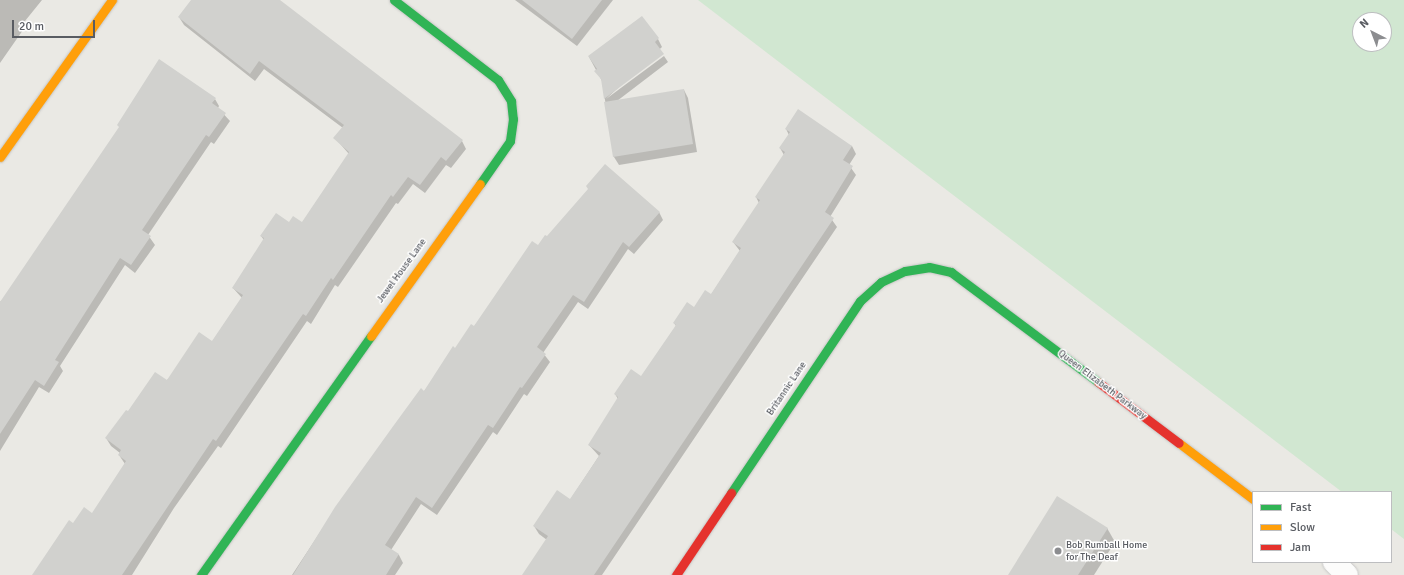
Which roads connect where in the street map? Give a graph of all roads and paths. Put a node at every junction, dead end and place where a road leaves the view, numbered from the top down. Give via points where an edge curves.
1 (112, 0) edge
2 (394, 0) edge
3 (0, 157) edge
4 (952, 272) joint
5 (1252, 498) edge
6 (1335, 563) edge
7 (201, 575) edge
8 (676, 575) edge
9 (1347, 575) edge

1 - 3 street
2 - 7 street, Jewel House Lane via 498,80 511,101 513,119 510,141
4 - 5 street, Queen Elizabeth Parkway
4 - 8 street, Britannic Lane via 929,267 905,271 881,282 860,301
6 - 9 street

